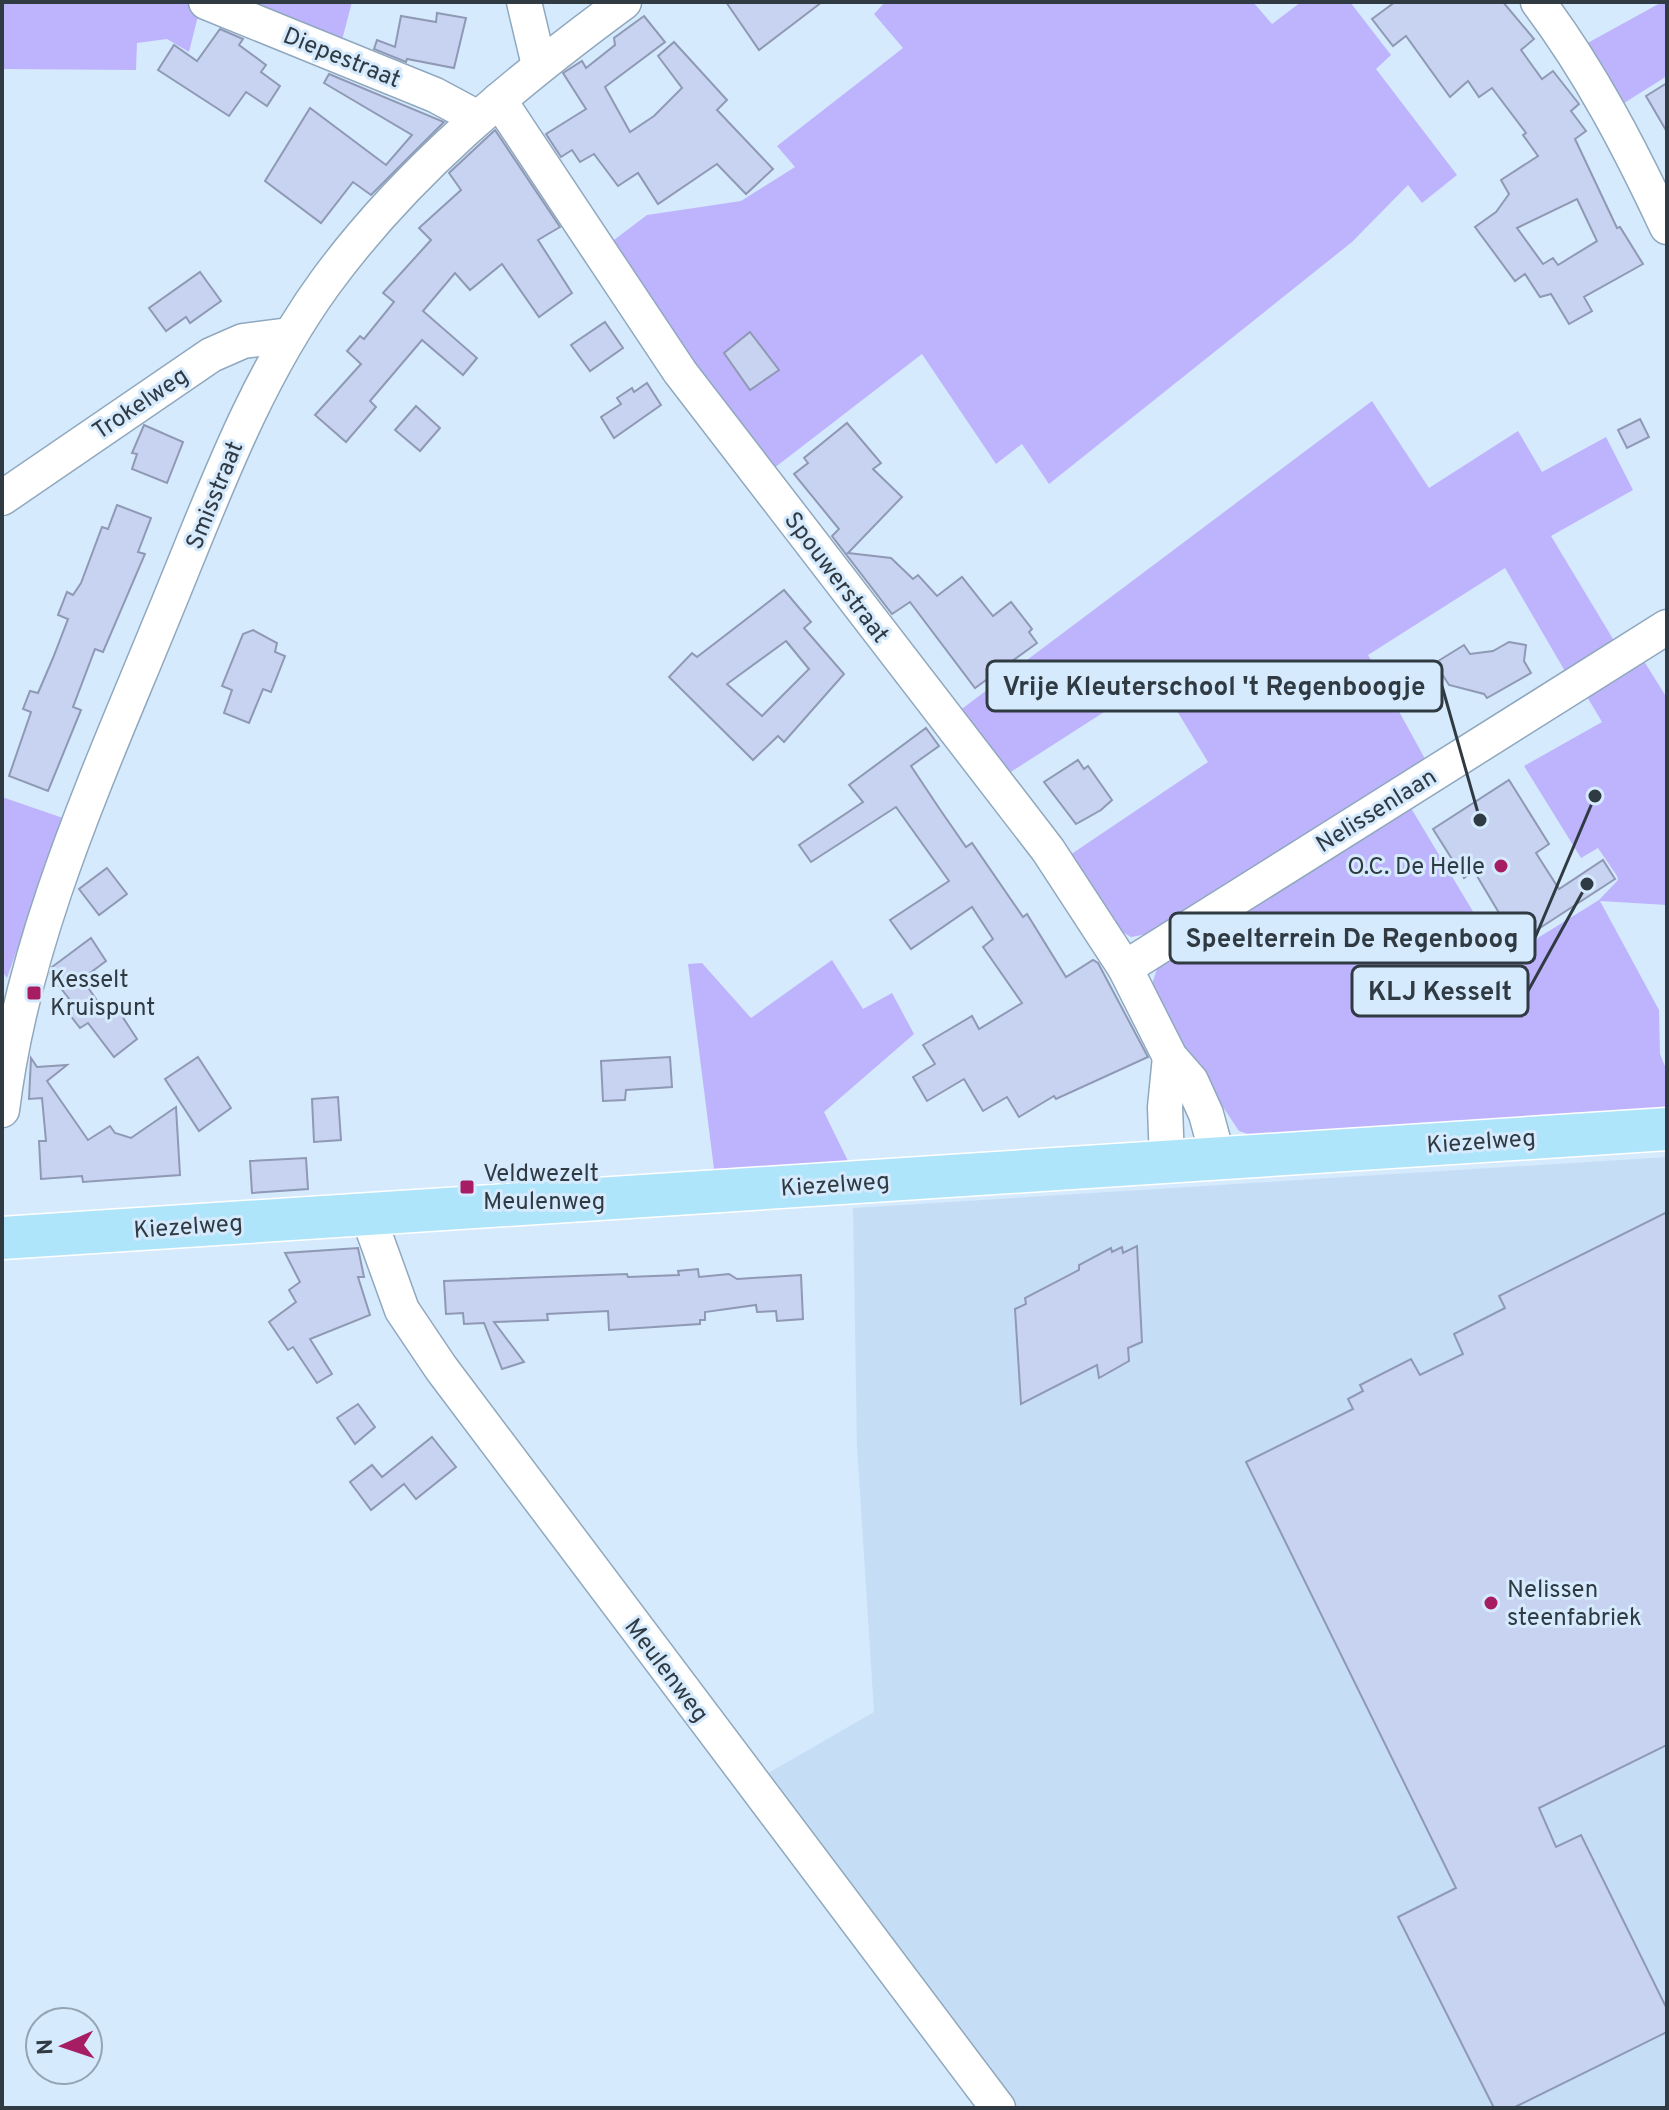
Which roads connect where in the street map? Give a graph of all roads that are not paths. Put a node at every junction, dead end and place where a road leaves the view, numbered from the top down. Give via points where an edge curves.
1 (206, 2) edge
2 (524, 2) edge
3 (624, 2) edge
4 (1538, 2) edge
5 (539, 65) junction
6 (487, 108) junction
7 (1653, 161) edge
8 (1667, 227) edge
9 (289, 335) junction
10 (2, 498) edge
11 (1667, 627) edge
12 (1125, 968) junction
13 (1170, 1057) junction
14 (2, 1110) edge
15 (1667, 1129) edge
16 (1218, 1158) junction
17 (1167, 1161) junction
18 (367, 1213) junction
19 (2, 1238) edge
20 (998, 2108) edge

1 - 6 street, Diepestraat via 435,95
2 - 5 street
3 - 5 street, Smisstraat
4 - 7 street
5 - 6 street, Smisstraat
6 - 9 street, Smisstraat via 376,222
6 - 12 street, Spouwerstraat via 680,372 1048,850
7 - 8 street
9 - 10 street, Trokelweg via 243,341 211,355
9 - 14 street, Smisstraat via 247,414 79,821 23,988
11 - 12 street, Nelissenlaan
12 - 13 street, Spouwerstraat
13 - 16 street, Spouwerstraat via 1191,1081
13 - 17 street
15 - 16 main road, Kiezelweg
16 - 17 main road, Kiezelweg
17 - 18 main road, Kiezelweg
18 - 19 main road, Kiezelweg
18 - 20 street, Meulenweg via 402,1310 441,1368

